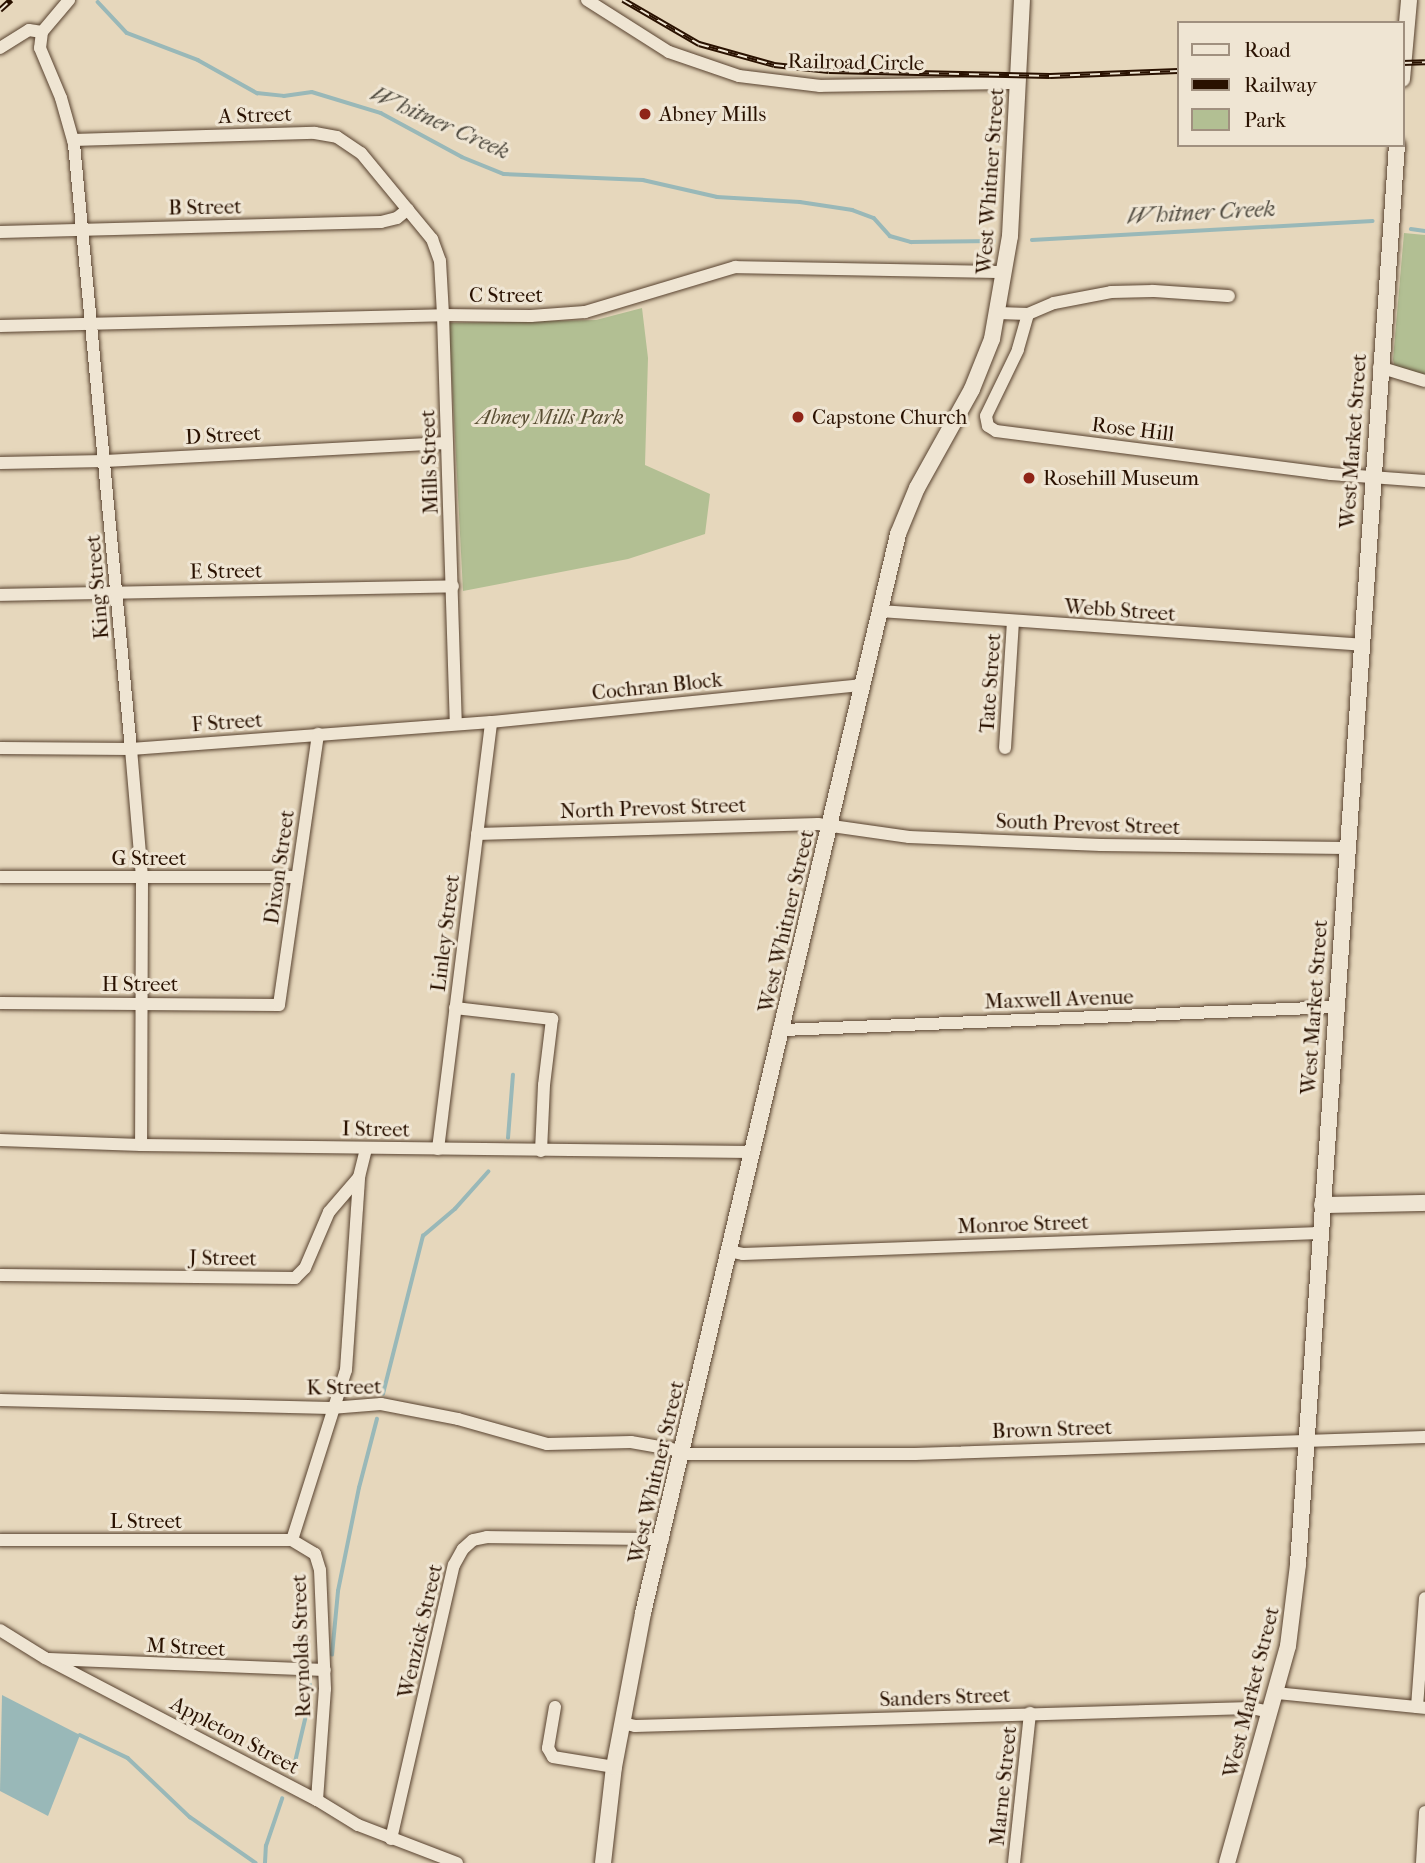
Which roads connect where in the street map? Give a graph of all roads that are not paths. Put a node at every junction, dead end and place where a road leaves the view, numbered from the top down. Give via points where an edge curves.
1 (69, 0) edge
2 (587, 0) edge
3 (1022, 0) edge
4 (1409, 0) edge
5 (42, 32) junction
6 (0, 48) edge
7 (1404, 56) edge
8 (1018, 83) junction
9 (73, 140) junction
10 (1397, 147) edge
11 (408, 209) junction
12 (83, 229) junction
13 (0, 232) edge
14 (1005, 272) junction
15 (1229, 296) dead end
16 (998, 313) junction
17 (443, 314) junction
18 (1028, 314) junction
19 (92, 324) junction
20 (0, 326) edge
21 (1379, 367) junction
22 (1425, 382) edge
23 (447, 443) junction
24 (105, 461) junction
25 (0, 463) edge
26 (1371, 478) junction
27 (1425, 481) edge
28 (453, 586) junction
29 (116, 592) junction
30 (0, 595) edge
31 (878, 611) junction
32 (1013, 621) junction
33 (1360, 645) junction
34 (862, 685) junction
35 (491, 722) junction
36 (456, 724) junction
37 (318, 734) junction
38 (0, 748) edge
39 (1005, 748) dead end
40 (131, 749) junction
41 (829, 825) junction
42 (477, 834) junction
43 (1346, 848) junction
44 (0, 877) edge
45 (142, 877) junction
46 (297, 877) junction
47 (0, 1003) edge
48 (144, 1003) junction
49 (279, 1005) joint
50 (1336, 1007) junction
51 (455, 1008) junction
52 (783, 1030) junction
53 (0, 1140) edge
54 (141, 1145) junction
55 (366, 1148) junction
56 (438, 1149) junction
57 (541, 1151) junction
58 (751, 1153) junction
59 (359, 1177) junction
60 (1425, 1203) edge
61 (1322, 1205) junction
62 (1320, 1233) junction
63 (728, 1251) junction
64 (0, 1275) edge
65 (0, 1400) edge
66 (331, 1408) junction
67 (1425, 1437) edge
68 (1305, 1439) junction
69 (682, 1453) junction
70 (663, 1539) junction
71 (0, 1540) edge
72 (292, 1540) junction
73 (1425, 1598) edge
74 (0, 1630) edge
75 (45, 1658) junction
76 (325, 1670) junction
77 (1276, 1693) junction
78 (555, 1707) dead end
79 (1421, 1707) edge
80 (1270, 1712) junction
81 (1030, 1713) junction
82 (622, 1723) junction
83 (614, 1767) junction
84 (317, 1800) junction
85 (1425, 1812) edge
86 (391, 1839) junction
87 (457, 1863) edge
88 (603, 1863) edge
89 (1014, 1863) edge
90 (1227, 1863) edge
91 (1422, 1863) edge

1 - 5 street
2 - 8 street, Railroad Circle via 669,52 739,76 820,86
3 - 8 main road, West Whitner Street
4 - 7 main road
5 - 6 street via 29,30
5 - 9 street, King Street via 40,48
8 - 14 main road, West Whitner Street
9 - 11 street, A Street via 325,133 361,153
9 - 12 street, King Street
10 - 21 main road, West Market Street
11 - 12 street, B Street via 381,222
11 - 17 street, Mills Street via 438,248
12 - 13 street, B Street
12 - 19 street, King Street
14 - 16 main road, West Whitner Street
14 - 17 street, C Street via 735,267 585,312
15 - 18 street via 1111,292 1054,303
16 - 18 street
16 - 31 main road, West Whitner Street via 972,389 917,488 898,534
17 - 19 street, C Street
17 - 23 street, Mills Street
18 - 26 street, Rose Hill via 1018,350 986,416 988,426 996,431
19 - 20 street, C Street
19 - 24 street, King Street
21 - 22 street
21 - 26 main road, West Market Street
23 - 24 street, D Street
23 - 28 street, Mills Street
24 - 25 street, D Street
24 - 29 street, King Street
26 - 27 street, Rose Hill
26 - 33 main road, West Market Street
28 - 29 street, E Street
28 - 36 street, Mills Street
29 - 30 street, E Street
29 - 40 street, King Street
31 - 32 street, Webb Street
31 - 34 main road, West Whitner Street
32 - 33 street, Webb Street
32 - 39 street, Tate Street
33 - 43 main road, West Market Street
34 - 35 street, Cochran Block
34 - 41 main road, West Whitner Street
35 - 36 street, Cochran Block
35 - 42 street, Linley Street
36 - 37 street, F Street
37 - 40 street, F Street
37 - 46 street, Dixon Street
38 - 40 street, F Street
40 - 45 street, King Street
41 - 42 street, North Prevost Street
41 - 43 street, South Prevost Street via 922,838
41 - 52 main road, West Whitner Street
42 - 51 street, Linley Street
43 - 50 main road, West Market Street
44 - 45 street, G Street
45 - 46 street, G Street
45 - 48 street, King Street
46 - 49 street, Dixon Street
47 - 48 street, H Street
48 - 49 street, H Street
48 - 54 street, King Street
50 - 52 street, Maxwell Avenue
50 - 61 main road, West Market Street
51 - 56 street, Linley Street
51 - 57 street via 552,1019
52 - 58 main road, West Whitner Street
53 - 54 street, I Street
54 - 55 street, I Street
55 - 56 street, I Street
55 - 59 street, J Street
56 - 57 street, I Street
57 - 58 street, I Street
58 - 63 main road, West Whitner Street
59 - 64 street, J Street via 329,1212 305,1268 295,1278
59 - 66 street via 346,1370
60 - 61 main road
61 - 62 main road, West Market Street
62 - 63 street, Monroe Street
62 - 68 main road, West Market Street
63 - 69 main road, West Whitner Street
65 - 66 street, K Street
66 - 69 street, K Street via 382,1404 547,1444 631,1442
66 - 72 street
67 - 68 street, Brown Street
68 - 69 street, Brown Street via 915,1454
68 - 77 main road, West Market Street via 1293,1610
69 - 70 main road, West Whitner Street
70 - 82 main road, West Whitner Street
70 - 86 street, Wenzick Street via 487,1537 463,1549 454,1565
71 - 72 street, L Street
72 - 76 street, Reynolds Street via 315,1553 320,1570
73 - 79 street
74 - 75 street, Appleton Street
75 - 76 street, M Street
75 - 84 street, Appleton Street
76 - 84 street, Reynolds Street
77 - 79 street
77 - 80 main road, West Market Street
78 - 83 street via 548,1748 553,1756
80 - 81 street, Sanders Street via 1251,1708
80 - 90 main road, West Market Street
81 - 82 street, Sanders Street
81 - 89 street, Marne Street
82 - 83 main road, West Whitner Street
83 - 88 main road, West Whitner Street
84 - 86 street, Appleton Street
85 - 91 street
86 - 87 street, Appleton Street

